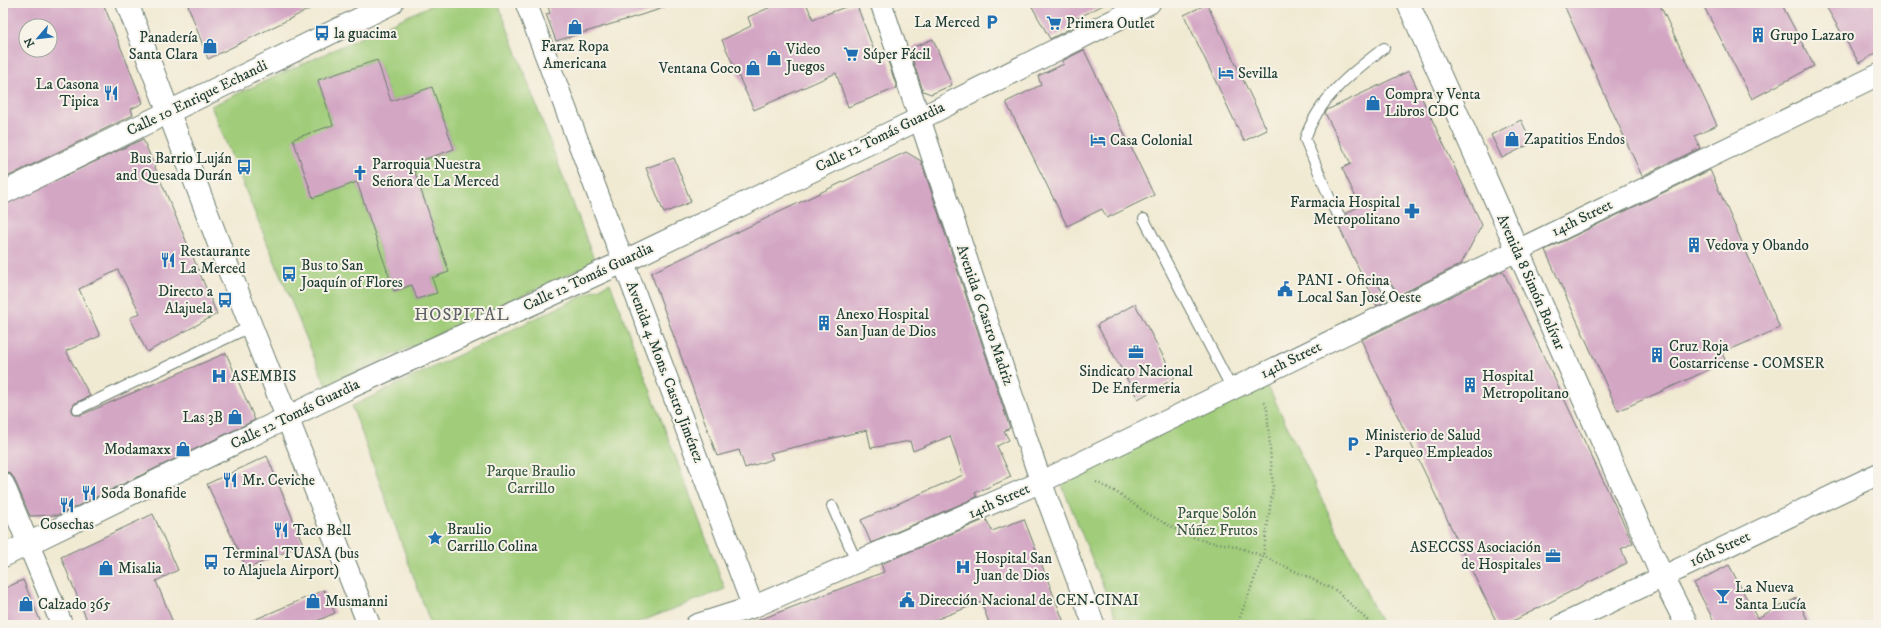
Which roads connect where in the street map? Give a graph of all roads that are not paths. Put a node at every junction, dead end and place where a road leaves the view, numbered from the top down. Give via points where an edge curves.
1 (127, 3) edge
2 (392, 3) edge
3 (526, 3) edge
4 (881, 3) edge
5 (1149, 3) edge
6 (1408, 3) edge
7 (1384, 48) dead end
8 (1878, 75) edge
9 (168, 112) junction
10 (919, 118) junction
11 (3, 193) edge
12 (1340, 216) dead end
13 (1144, 219) dead end
14 (1517, 249) junction
15 (623, 262) junction
16 (1385, 285) dead end
17 (1399, 307) junction
18 (252, 326) junction
19 (1232, 389) junction
20 (78, 409) dead end
21 (288, 417) junction
22 (1878, 474) edge
23 (1041, 482) junction
24 (3, 483) edge
25 (832, 506) dead end
26 (28, 543) junction
27 (3, 556) edge
28 (857, 564) junction
29 (1662, 576) junction
30 (753, 607) junction
31 (62, 625) edge
32 (369, 625) edge
33 (696, 625) edge
34 (1094, 625) edge
35 (1562, 625) edge
36 (1687, 625) edge

1 - 9 main road
2 - 9 main road, Calle 10 Enrique Echandi
3 - 15 street, Avenida 4 Mons. Castro Jiménez
4 - 10 street, Avenida 6 Castro Madriz
5 - 10 main road, Calle 12 Tomás Guardia
6 - 14 main road, Avenida 8 Simón Bolívar
7 - 12 lane via 1347,75 1310,124 1305,139 1334,209
8 - 14 street, 14th Street
9 - 11 main road, Calle 10 Enrique Echandi
9 - 18 main road
10 - 15 main road, Calle 12 Tomás Guardia
10 - 23 street, Avenida 6 Castro Madriz
13 - 19 lane
14 - 17 street, 14th Street
14 - 29 main road, Avenida 8 Simón Bolívar
15 - 21 main road, Calle 12 Tomás Guardia
15 - 30 street, Avenida 4 Mons. Castro Jiménez
16 - 17 lane
17 - 19 street, 14th Street
18 - 20 lane
18 - 21 main road
19 - 23 street, 14th Street
21 - 26 main road, Calle 12 Tomás Guardia
21 - 32 main road
22 - 29 street, 16th Street
23 - 28 street, 14th Street
23 - 34 street, Avenida 6 Castro Madriz
24 - 26 street
25 - 28 lane
26 - 27 main road, Calle 12 Tomás Guardia
26 - 31 street
28 - 30 street, 14th Street
29 - 35 street, 16th Street
29 - 36 main road, Avenida 8 Simón Bolívar
30 - 33 street, 14th Street

